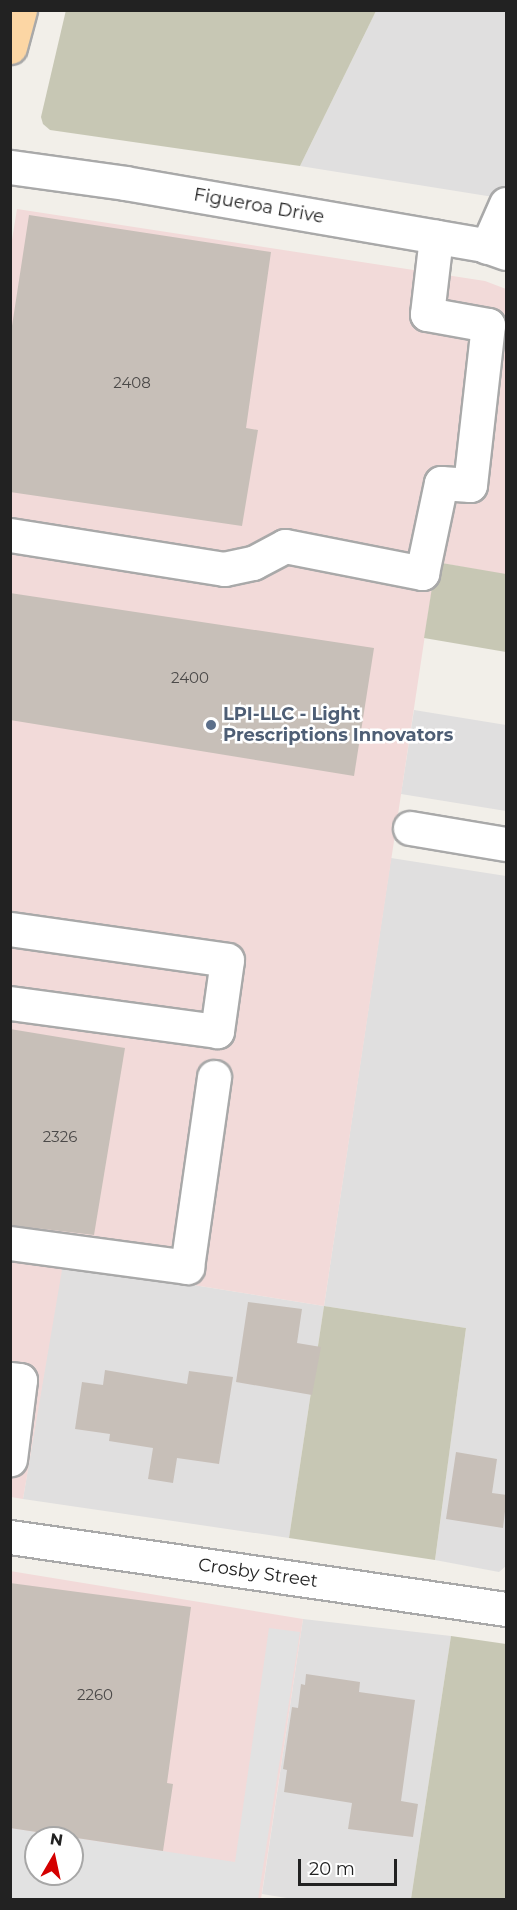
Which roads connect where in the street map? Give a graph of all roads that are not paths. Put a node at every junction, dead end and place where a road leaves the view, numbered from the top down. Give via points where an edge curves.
1 (20, 10) edge
2 (10, 47) edge
3 (10, 167) edge
4 (507, 204) edge
5 (436, 237) junction
6 (497, 250) edge
7 (10, 535) edge
8 (410, 828) dead end
9 (507, 844) edge
10 (10, 928) edge
11 (10, 1003) edge
12 (214, 1077) dead end
13 (10, 1243) edge
14 (10, 1379) edge
15 (10, 1459) edge
16 (10, 1537) edge
17 (507, 1609) edge

1 - 2 main road
3 - 5 street, Figueroa Drive
4 - 6 street
5 - 6 street, Figueroa Drive
5 - 7 street via 427,315 488,325 470,485 441,483 422,573 285,546 254,563 224,569
8 - 9 street
10 - 11 street via 227,960 218,1031
12 - 13 street via 186,1267
14 - 15 street via 20,1380
16 - 17 street, Crosby Street

